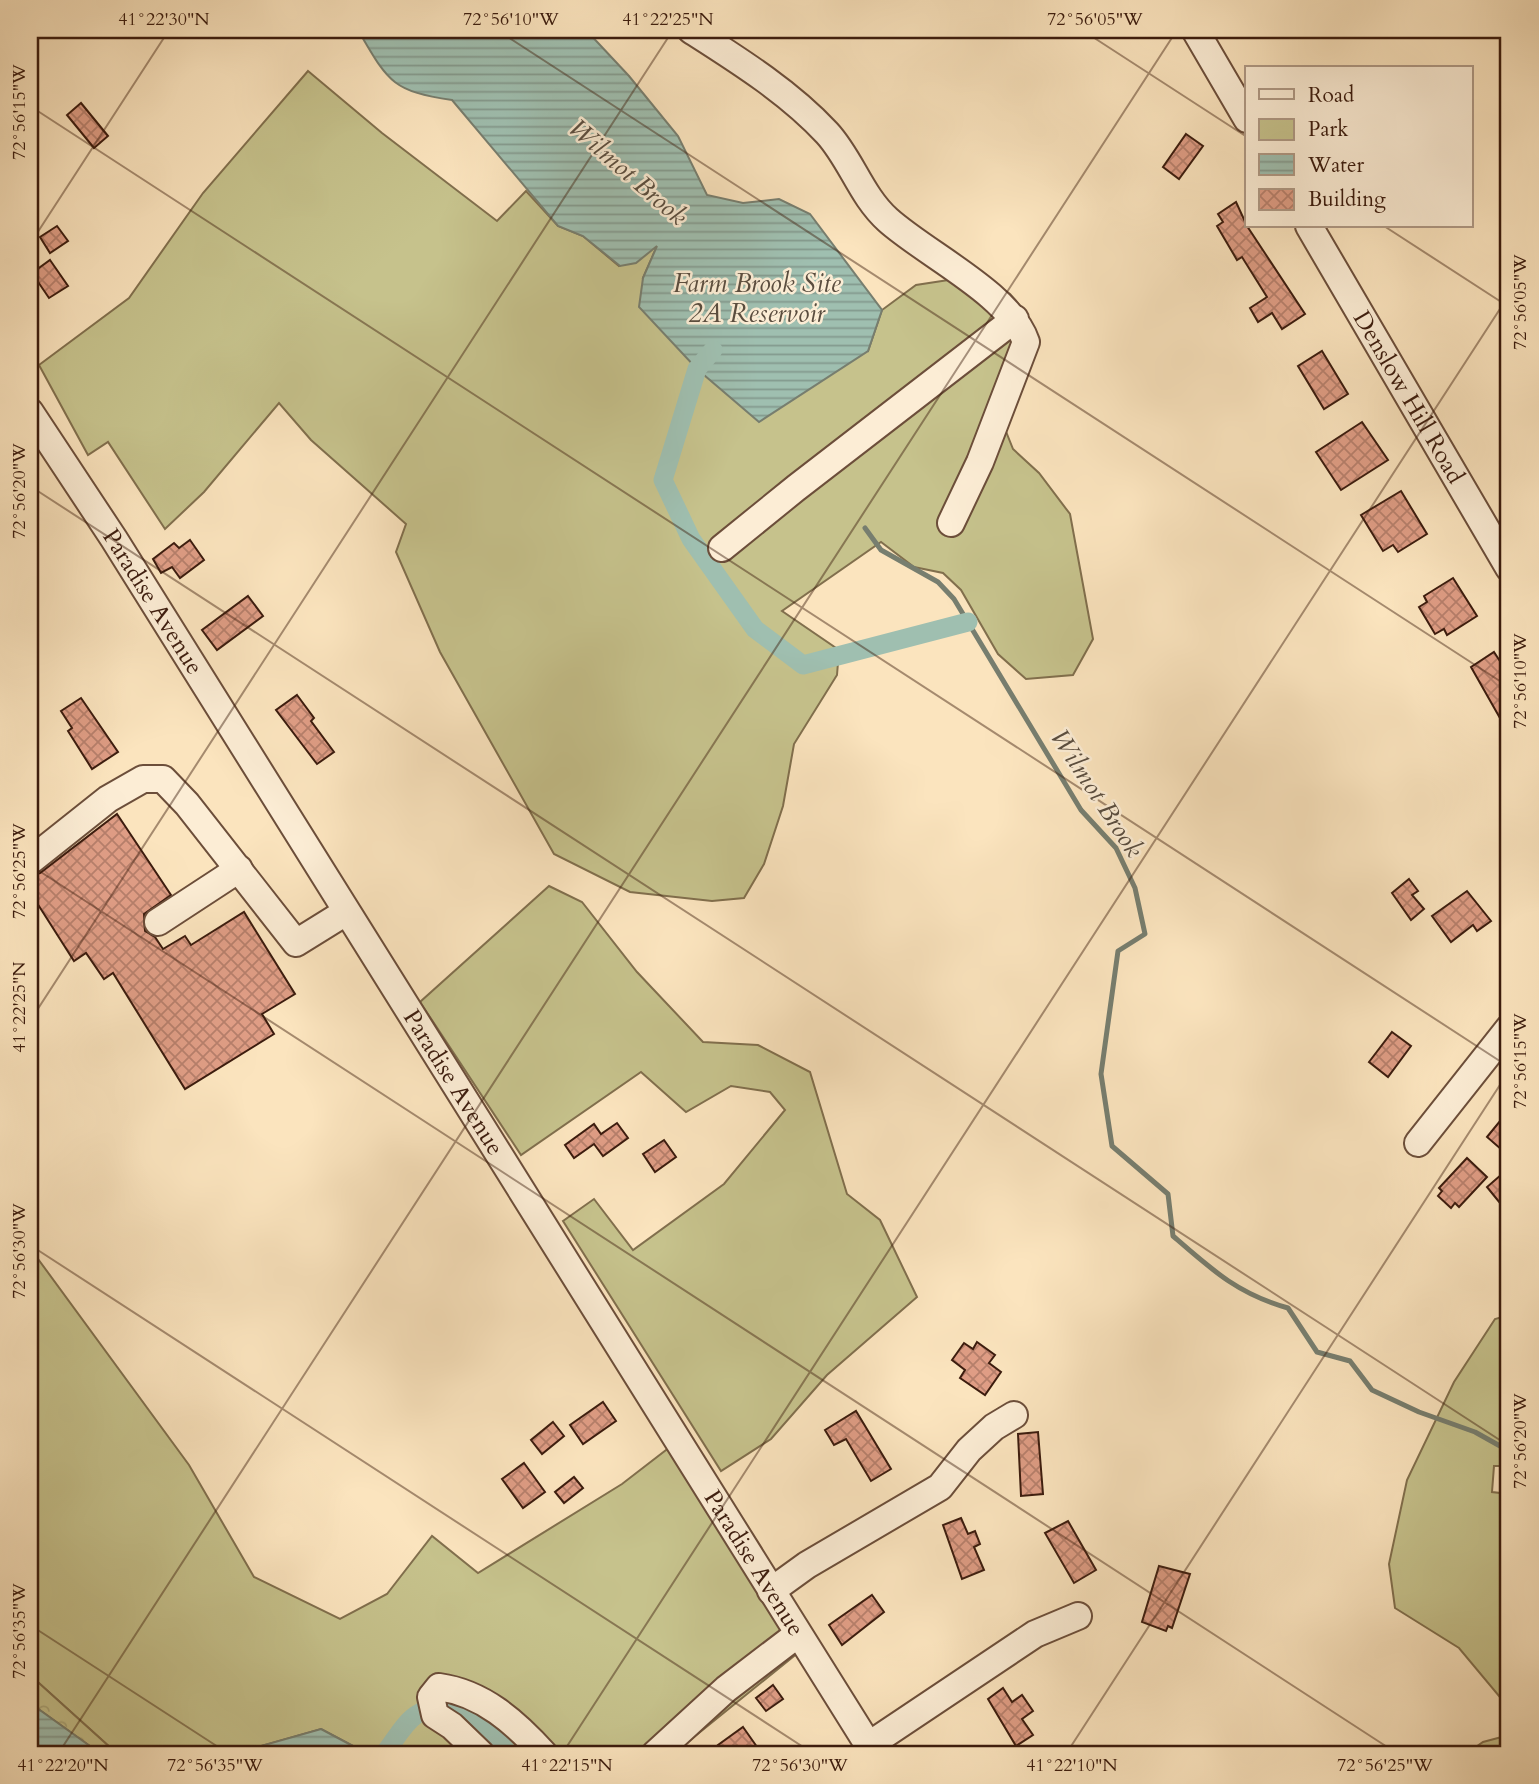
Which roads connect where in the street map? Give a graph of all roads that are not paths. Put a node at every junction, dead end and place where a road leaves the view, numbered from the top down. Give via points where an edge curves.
1 (691, 30) edge
2 (1195, 30) edge
3 (1245, 116) edge
4 (1310, 228) edge
5 (1015, 319) junction
6 (30, 412) edge
7 (951, 523) dead end
8 (722, 548) dead end
9 (1509, 568) edge
10 (30, 861) edge
11 (239, 869) junction
12 (346, 912) junction
13 (158, 922) dead end
14 (1509, 1028) edge
15 (1418, 1143) dead end
16 (1014, 1415) dead end
17 (771, 1591) junction
18 (1078, 1616) dead end
19 (798, 1634) junction
20 (872, 1750) edge
21 (481, 1754) edge
22 (544, 1754) edge
23 (655, 1754) edge

1 - 5 street via 800,108 828,134 861,189 885,218
2 - 3 street
4 - 9 street, Denslow Hill Road
5 - 7 street via 1026,342
5 - 8 street
6 - 12 street, Paradise Avenue
10 - 11 street via 108,799 143,779 163,779
11 - 12 street via 296,943
11 - 13 street
12 - 17 street, Paradise Avenue
14 - 15 street
16 - 17 street via 969,1450 940,1487
17 - 19 street, Paradise Avenue
18 - 20 street via 1035,1634
19 - 20 street, Paradise Avenue
19 - 23 street via 726,1689
21 - 22 street via 435,1715 431,1697 439,1687 455,1689 504,1714

